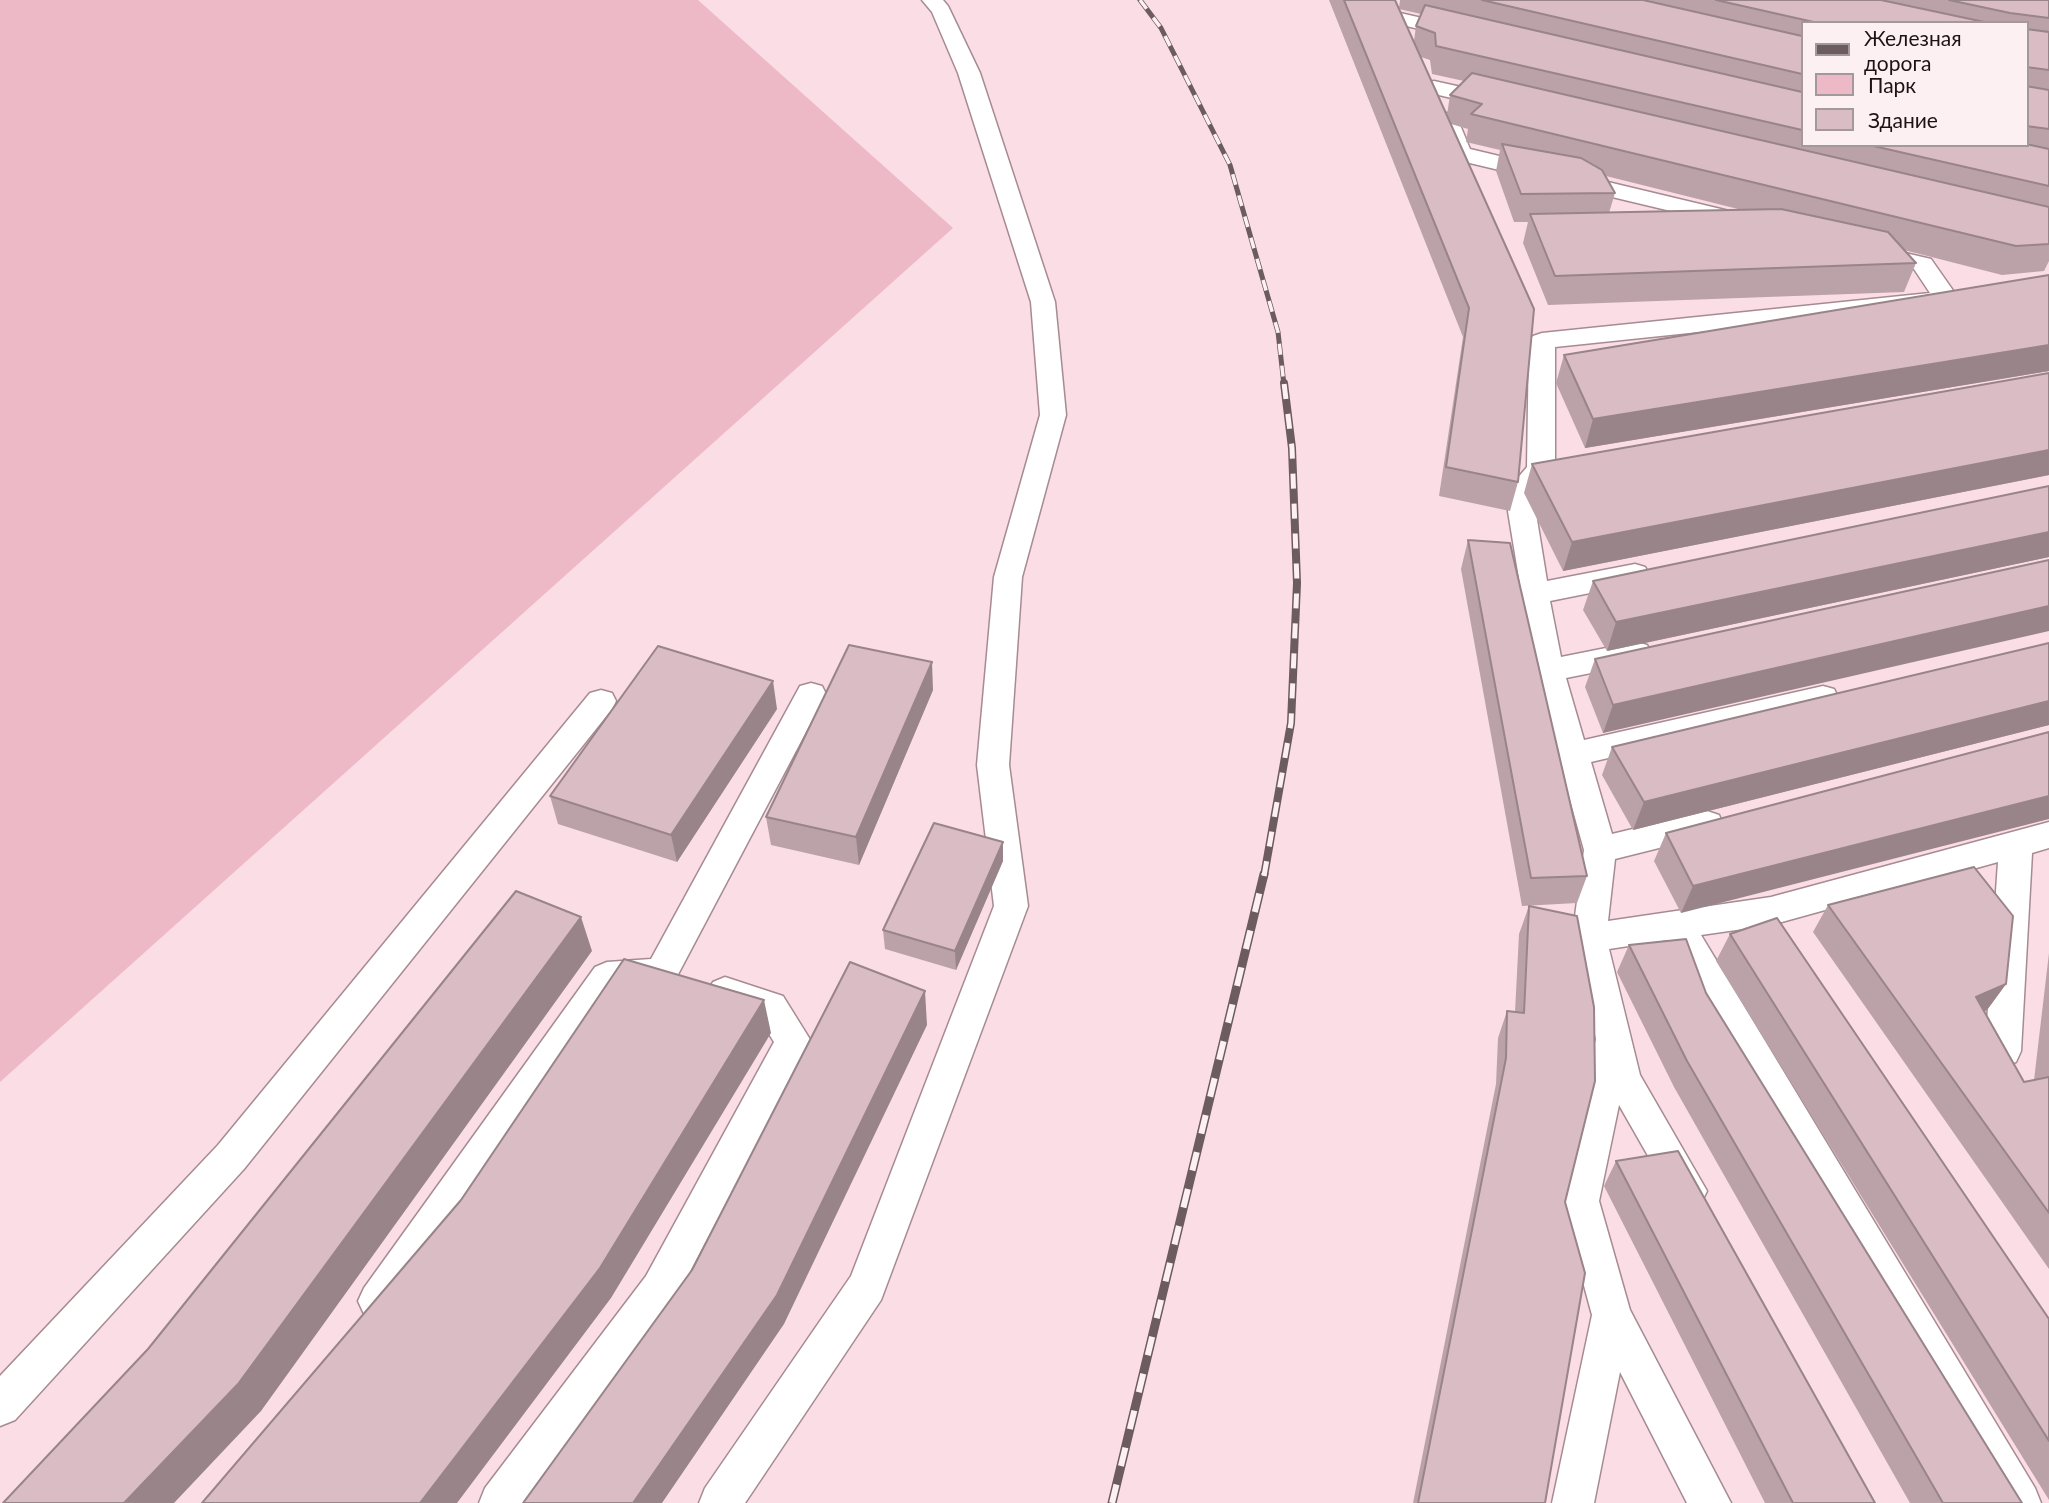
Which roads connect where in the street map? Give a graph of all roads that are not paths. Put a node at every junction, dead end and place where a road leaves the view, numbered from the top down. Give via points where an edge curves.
1 (932, 0) edge
2 (1399, 20) edge
3 (1480, 37) edge
4 (1514, 105) edge
5 (1769, 228) edge
6 (1858, 249) edge
7 (1656, 570) edge
8 (1534, 594) junction
9 (1657, 649) edge
10 (1549, 670) junction
11 (1846, 692) edge
12 (811, 694) dead end
13 (601, 701) dead end
14 (1575, 754) junction
15 (1732, 818) edge
16 (2049, 835) edge
17 (2016, 845) junction
18 (1600, 850) junction
19 (1678, 925) junction
20 (1589, 938) junction
21 (662, 972) junction
22 (1614, 1039) junction
23 (2003, 1051) edge
24 (1706, 1224) edge
25 (1612, 1315) junction
26 (353, 1329) edge
27 (0, 1406) edge
28 (500, 1503) edge
29 (720, 1503) edge
30 (1573, 1503) edge
31 (1710, 1503) edge
32 (2020, 1503) edge

1 - 29 lane via 941,10 969,73 1043,302 1054,415 1008,578 993,765 1011,906 867,1287
2 - 3 lane
4 - 5 lane via 1426,79 1461,154
6 - 8 lane via 1922,264 1947,299 1542,341 1555,467 1519,493
7 - 8 lane
8 - 10 lane
9 - 10 lane
10 - 14 lane
11 - 14 lane
12 - 21 lane
13 - 27 lane via 231,1157
14 - 18 lane
15 - 18 lane
16 - 17 lane
17 - 19 lane via 1771,911
17 - 23 lane
18 - 20 lane
19 - 20 lane
19 - 32 lane
20 - 22 lane
21 - 26 lane via 607,977 389,1288
21 - 28 lane via 771,1007 793,1041 660,1289
22 - 24 lane via 1623,1079
22 - 25 lane via 1580,1201
25 - 30 lane
25 - 31 lane

